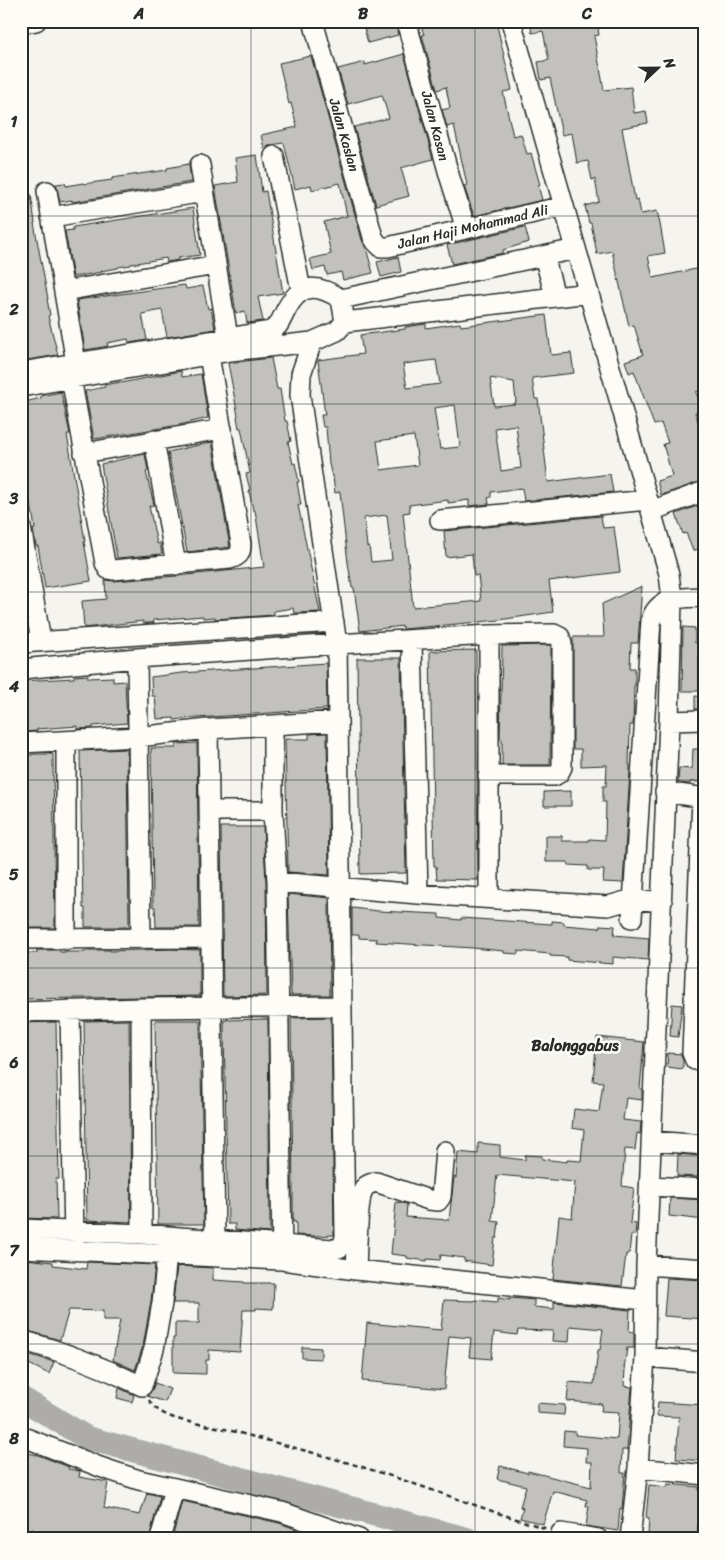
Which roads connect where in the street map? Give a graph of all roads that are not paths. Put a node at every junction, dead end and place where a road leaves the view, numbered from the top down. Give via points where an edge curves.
1 (36, 21) edge
2 (313, 21) edge
3 (406, 21) edge
4 (511, 21) edge
5 (21, 24) edge
6 (274, 156) dead end
7 (200, 165) dead end
8 (47, 191) dead end
9 (204, 192) junction
10 (564, 206) junction
11 (51, 218) junction
12 (466, 230) junction
13 (380, 246) joint
14 (576, 248) junction
15 (544, 256) junction
16 (216, 265) junction
17 (64, 290) junction
18 (301, 290) junction
19 (589, 293) junction
20 (555, 296) junction
21 (340, 300) junction
22 (344, 322) junction
23 (312, 342) junction
24 (230, 345) junction
25 (209, 355) junction
26 (74, 371) junction
27 (21, 372) edge
28 (21, 387) edge
29 (222, 429) junction
30 (154, 440) junction
31 (84, 453) junction
32 (705, 491) edge
33 (650, 505) junction
34 (440, 520) dead end
35 (21, 527) edge
36 (176, 564) junction
37 (705, 597) edge
38 (672, 599) junction
39 (334, 622) junction
40 (489, 635) junction
41 (412, 640) junction
42 (41, 641) junction
43 (21, 643) edge
44 (337, 644) junction
45 (137, 658) junction
46 (21, 669) edge
47 (705, 720) edge
48 (338, 721) junction
49 (669, 721) junction
50 (273, 725) junction
51 (208, 729) junction
52 (138, 737) junction
53 (66, 742) junction
54 (21, 743) edge
55 (488, 776) junction
56 (665, 792) junction
57 (704, 798) edge
58 (209, 811) junction
59 (273, 811) junction
60 (277, 882) junction
61 (340, 887) junction
62 (418, 894) junction
63 (489, 898) junction
64 (633, 899) junction
65 (608, 906) junction
66 (662, 911) junction
67 (632, 918) junction
68 (210, 938) junction
69 (21, 939) edge
70 (141, 939) junction
71 (66, 940) junction
72 (341, 1006) junction
73 (212, 1007) junction
74 (278, 1007) junction
75 (141, 1008) junction
76 (70, 1010) junction
77 (21, 1012) edge
78 (705, 1061) edge
79 (651, 1142) junction
80 (705, 1145) edge
81 (445, 1151) dead end
82 (650, 1186) junction
83 (705, 1189) edge
84 (21, 1229) edge
85 (73, 1230) junction
86 (142, 1234) junction
87 (215, 1239) junction
88 (21, 1248) edge
89 (75, 1250) junction
90 (282, 1253) junction
91 (167, 1255) junction
92 (646, 1265) junction
93 (356, 1270) junction
94 (705, 1270) edge
95 (645, 1300) junction
96 (21, 1340) edge
97 (645, 1357) junction
98 (705, 1362) edge
99 (21, 1436) edge
100 (638, 1468) junction
101 (705, 1475) edge
102 (174, 1489) junction
103 (561, 1533) road end
104 (160, 1539) edge
105 (360, 1539) edge
106 (598, 1539) edge
107 (630, 1539) edge

1 - 5 street
2 - 13 street, Jalan Kaslan via 373,237
3 - 12 street, Jalan Kasan
4 - 10 street
6 - 18 street
7 - 9 street
8 - 11 street
9 - 11 street
9 - 16 street
10 - 12 street, Jalan Haji Mohammad Ali
10 - 14 street
11 - 17 street
12 - 13 street, Jalan Haji Mohammad Ali
14 - 15 street
14 - 19 street
15 - 20 street
15 - 21 street
16 - 17 street
16 - 24 street
17 - 26 street
18 - 21 street via 321,288
18 - 24 street via 290,301 278,327
19 - 20 street
19 - 33 street
20 - 22 street
21 - 22 street
22 - 23 street via 337,331
23 - 24 street
23 - 39 street via 301,374 300,395
24 - 25 street
24 - 26 street
25 - 26 street
25 - 29 street
26 - 27 street
26 - 28 street
26 - 31 street
29 - 30 street
29 - 36 street via 241,552 230,559
30 - 31 street
30 - 36 street
31 - 36 street via 108,568
32 - 33 street
33 - 34 street
33 - 38 street via 669,574
35 - 42 street
37 - 38 street
38 - 49 street
38 - 64 street via 654,612 651,620
39 - 42 street
39 - 44 street
40 - 41 street
40 - 55 street
40 - 55 street via 549,633 560,637 563,761 559,773 554,776
41 - 44 street
41 - 62 street
42 - 43 street
44 - 45 street
44 - 48 street
45 - 46 street
45 - 52 street
47 - 49 street
48 - 50 street
48 - 61 street
49 - 56 street
50 - 51 street
50 - 59 street
51 - 52 street
51 - 58 street
52 - 53 street
52 - 70 street
53 - 54 street
53 - 71 street
55 - 63 street
56 - 57 street
56 - 66 street
57 - 78 street via 692,1053 695,1060
58 - 59 street
58 - 68 street
59 - 60 street
60 - 61 street
60 - 74 street
61 - 62 street
61 - 72 street
62 - 63 street
63 - 65 street
64 - 65 street
64 - 66 street
64 - 67 street
65 - 67 street
66 - 67 street
66 - 79 street
68 - 70 street
68 - 73 street
69 - 71 street
70 - 71 street
72 - 74 street
72 - 90 street via 345,1237 338,1249
73 - 74 street
73 - 75 street
73 - 87 street
74 - 90 street
75 - 76 street
75 - 86 street
76 - 77 street
76 - 85 street
79 - 80 street
79 - 82 street
81 - 93 street via 441,1198 438,1201 376,1182 364,1188
82 - 83 street
82 - 92 street
84 - 85 street
85 - 86 street
85 - 89 street
86 - 87 street
87 - 90 street
88 - 89 street
89 - 91 street
90 - 91 street
90 - 93 street
91 - 96 street via 154,1349 142,1386 118,1374
92 - 94 street
92 - 95 street
93 - 95 street
95 - 97 street
97 - 98 street
97 - 100 street
99 - 102 street via 100,1467
100 - 101 street
100 - 107 street
102 - 104 street
102 - 105 street via 282,1512
103 - 106 street

